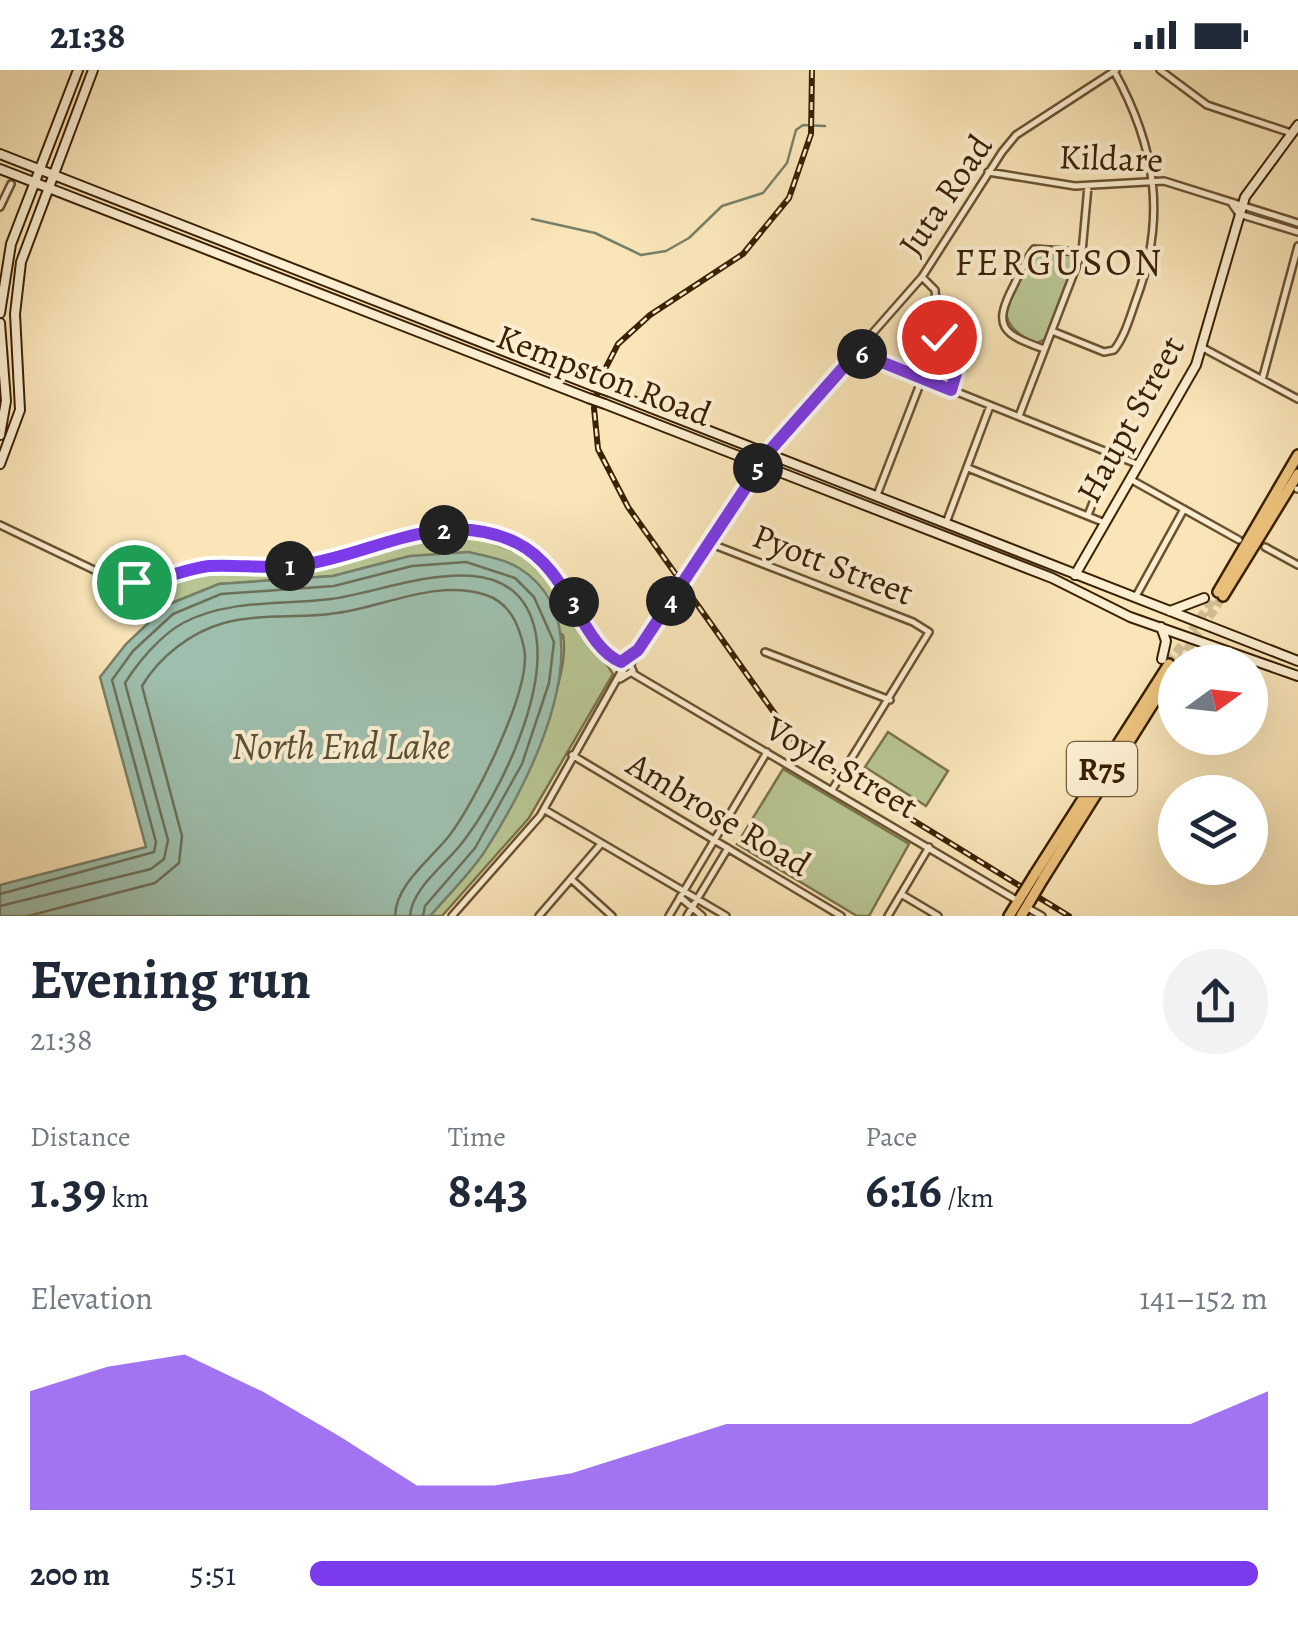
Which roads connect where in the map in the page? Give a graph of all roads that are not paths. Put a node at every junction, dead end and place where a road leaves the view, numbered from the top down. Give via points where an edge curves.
1 (78, 70) edge
2 (92, 70) edge
3 (1160, 70) edge
4 (1115, 71) edge
5 (1298, 125) edge
6 (1292, 134) junction
7 (0, 154) edge
8 (0, 169) edge
9 (38, 170) junction
10 (988, 172) junction
11 (52, 175) junction
12 (20, 176) junction
13 (1155, 181) junction
14 (33, 182) junction
15 (11, 184) dead end
16 (1088, 186) junction
17 (48, 188) junction
18 (0, 208) edge
19 (1241, 210) junction
20 (1298, 222) edge
21 (17, 224) junction
22 (1298, 232) edge
23 (1298, 246) edge
24 (1082, 252) junction
25 (922, 276) junction
26 (0, 313) edge
27 (0, 323) edge
28 (1052, 331) junction
29 (1203, 348) junction
30 (1044, 349) junction
31 (857, 352) junction
32 (922, 379) junction
33 (1262, 380) junction
34 (951, 390) junction
35 (1298, 399) edge
36 (990, 406) junction
37 (1019, 417) junction
38 (0, 435) edge
39 (768, 452) junction
40 (1112, 454) junction
41 (1298, 455) edge
42 (0, 464) edge
43 (1138, 464) junction
44 (760, 465) junction
45 (968, 468) junction
46 (1298, 474) edge
47 (1130, 479) junction
48 (877, 496) junction
49 (1184, 509) junction
50 (1088, 515) junction
51 (1105, 522) junction
52 (946, 523) junction
53 (0, 525) edge
54 (1239, 540) dead end
55 (710, 542) junction
56 (1264, 546) dead end
57 (1298, 566) edge
58 (1075, 574) junction
59 (1135, 598) junction
60 (1204, 598) dead end
61 (1170, 611) junction
62 (1161, 628) junction
63 (1166, 645) edge
64 (1207, 645) edge
65 (765, 652) dead end
66 (1298, 661) edge
67 (1268, 666) edge
68 (626, 667) junction
69 (1298, 676) edge
70 (1158, 681) edge
71 (890, 700) junction
72 (767, 752) junction
73 (572, 755) junction
74 (832, 790) junction
75 (544, 810) junction
76 (714, 840) junction
77 (601, 844) junction
78 (929, 847) junction
79 (728, 848) junction
80 (571, 880) junction
81 (901, 894) junction
82 (682, 895) junction
83 (695, 903) junction
84 (1023, 904) edge
85 (452, 916) edge
86 (538, 916) edge
87 (612, 916) edge
88 (669, 916) edge
89 (688, 916) edge
90 (702, 916) edge
91 (726, 916) edge
92 (842, 916) edge
93 (888, 916) edge
94 (938, 916) edge
95 (1009, 916) edge
96 (1042, 916) edge

1 - 9 main road
2 - 11 main road
3 - 6 street via 1208,106
4 - 10 street, Juta Road via 1016,136
4 - 13 street via 1140,121
5 - 6 main road, Haupt Street
6 - 19 main road, Haupt Street
7 - 9 main road, Kempston Road
8 - 12 main road, Kempston Road
9 - 11 main road, Kempston Road
9 - 14 main road
10 - 16 street, Kildare
10 - 25 street, Juta Road
11 - 17 main road
11 - 39 main road, Kempston Road, bridge
12 - 14 main road, Kempston Road
12 - 21 main road via 26,186
13 - 16 street, Kildare
13 - 19 street, Kildare
13 - 28 street via 1153,243 1118,345 1104,352
14 - 17 main road, Kempston Road
14 - 21 main road
15 - 18 street
16 - 24 street
17 - 42 main road via 18,276 20,410
17 - 44 main road, Kempston Road, bridge
19 - 20 street
19 - 22 street
19 - 29 main road, Haupt Street
21 - 26 main road
23 - 33 street
24 - 28 street
24 - 30 street via 1034,248 1002,307 1010,334
25 - 31 street, Juta Road
25 - 34 street via 938,300 939,337 956,373
27 - 38 main road via 6,401
28 - 30 street
29 - 33 street
29 - 43 main road, Haupt Street
30 - 37 street
31 - 32 street
31 - 39 street, Juta Road
32 - 34 street
32 - 48 street
33 - 35 street
34 - 36 street
36 - 37 street
36 - 45 street
37 - 40 street
39 - 44 street, Juta Road
39 - 48 main road, Kempston Road
40 - 43 street
40 - 50 street
41 - 46 main road via 1221,594
43 - 47 main road, Haupt Street
44 - 55 street, Juta Road
44 - 62 main road, Kempston Road via 1064,583
45 - 50 street
45 - 52 street
47 - 49 street
47 - 51 main road, Haupt Street
48 - 52 main road, Kempston Road
49 - 54 street
49 - 59 street
50 - 51 street
51 - 58 main road, Haupt Street
52 - 58 main road, Kempston Road
53 - 68 street, Voyle Street via 116,580 134,582 211,566 306,564 429,531 486,532 546,564
55 - 68 street, Juta Road
55 - 71 street, Pyott Street via 925,627 929,639
56 - 57 street
58 - 59 main road, Kempston Road
59 - 61 main road, Kempston Road
60 - 61 main road
61 - 66 main road, Kempston Road
62 - 63 main road
62 - 64 main road, Kempston Road
65 - 71 street
67 - 69 main road, Kempston Road
68 - 72 street, Voyle Street
68 - 73 street
70 - 84 main road, R75, bridge
71 - 74 street, Pyott Street
72 - 74 street, Voyle Street
72 - 76 street
73 - 75 street
73 - 76 street, Ambrose Road
74 - 78 street, Voyle Street
75 - 77 street
75 - 85 street
76 - 79 street, Ambrose Road
76 - 82 street
77 - 80 street
77 - 82 street
78 - 81 street
78 - 84 street, Voyle Street
79 - 83 street
79 - 92 street, Ambrose Road
80 - 86 street
80 - 87 street
81 - 93 street
81 - 94 street
82 - 83 street
82 - 88 street
83 - 89 street
83 - 90 street
83 - 91 street
84 - 95 main road, R75
84 - 96 street, Voyle Street

